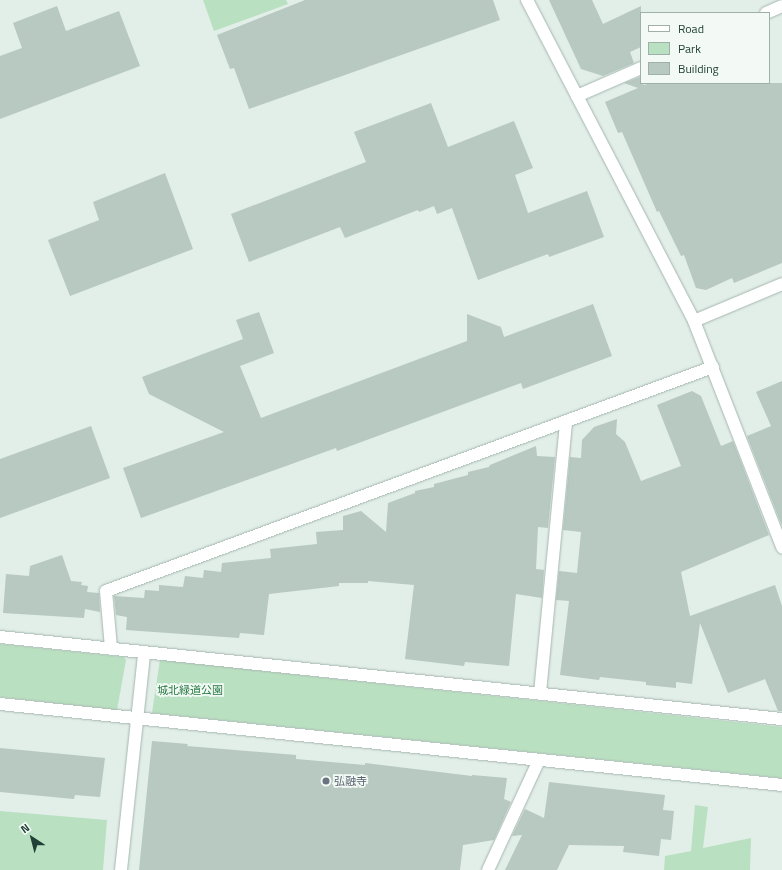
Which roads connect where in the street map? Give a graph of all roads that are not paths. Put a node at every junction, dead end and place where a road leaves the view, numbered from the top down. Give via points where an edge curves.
1 (527, 0) edge
2 (782, 6) edge
3 (768, 12) edge
4 (640, 68) edge
5 (577, 96) junction
6 (782, 284) edge
7 (694, 321) junction
8 (713, 368) junction
9 (566, 421) junction
10 (782, 547) edge
11 (0, 637) edge
12 (112, 648) junction
13 (144, 653) junction
14 (540, 693) junction
15 (0, 704) edge
16 (136, 718) junction
17 (782, 719) edge
18 (539, 760) junction
19 (782, 785) edge
20 (121, 870) edge
21 (488, 870) edge

1 - 5 street
2 - 3 street
4 - 5 street
5 - 7 street
6 - 7 street
7 - 8 street
8 - 9 street
8 - 10 street
9 - 12 street via 106,590
9 - 14 street
11 - 12 street
12 - 13 street
13 - 14 street
13 - 16 street
14 - 17 street
15 - 16 street
16 - 18 street
16 - 20 street
18 - 19 street
18 - 21 street

